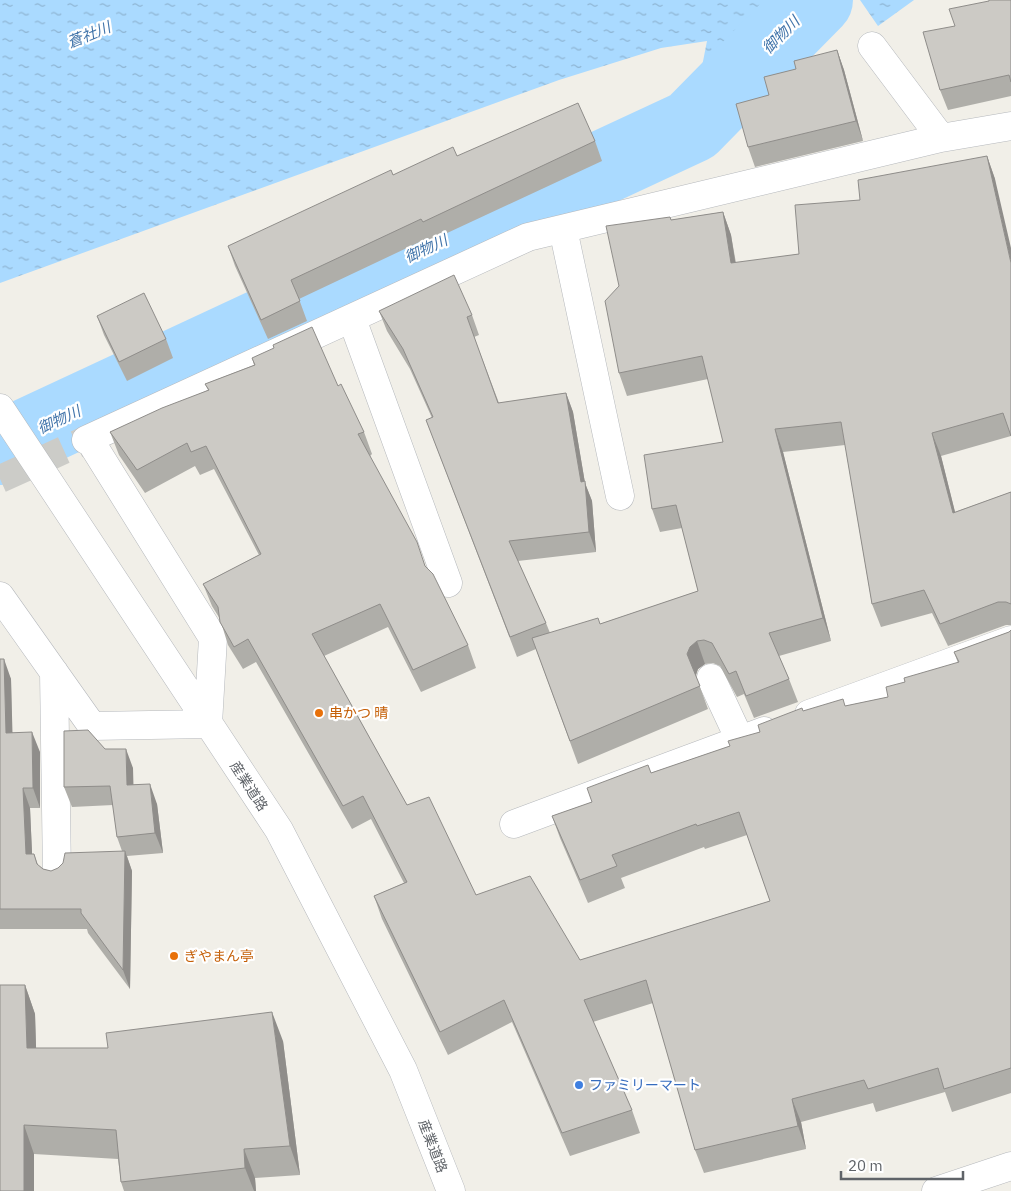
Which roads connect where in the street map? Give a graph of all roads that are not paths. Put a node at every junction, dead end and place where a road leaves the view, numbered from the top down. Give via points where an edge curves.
1 (872, 46) dead end
2 (1011, 126) edge
3 (941, 138) junction
4 (563, 229) junction
5 (352, 318) junction
6 (0, 408) edge
7 (620, 496) dead end
8 (448, 583) dead end
9 (0, 596) edge
10 (1011, 640) edge
11 (54, 672) junction
12 (711, 678) dead end
13 (208, 724) junction
14 (740, 740) junction
15 (514, 824) dead end
16 (57, 875) edge
17 (1011, 1166) edge
18 (451, 1191) edge
19 (936, 1191) edge

1 - 3 street
2 - 3 street
3 - 4 street
4 - 5 street via 528,237
4 - 7 street
5 - 8 street
5 - 13 street via 87,440 213,638
6 - 13 street, 産業道路
9 - 11 street
10 - 14 street
11 - 13 street via 92,726
11 - 16 street
12 - 14 street
13 - 18 street, 産業道路 via 278,830 359,983 404,1070
14 - 15 street
17 - 19 street

